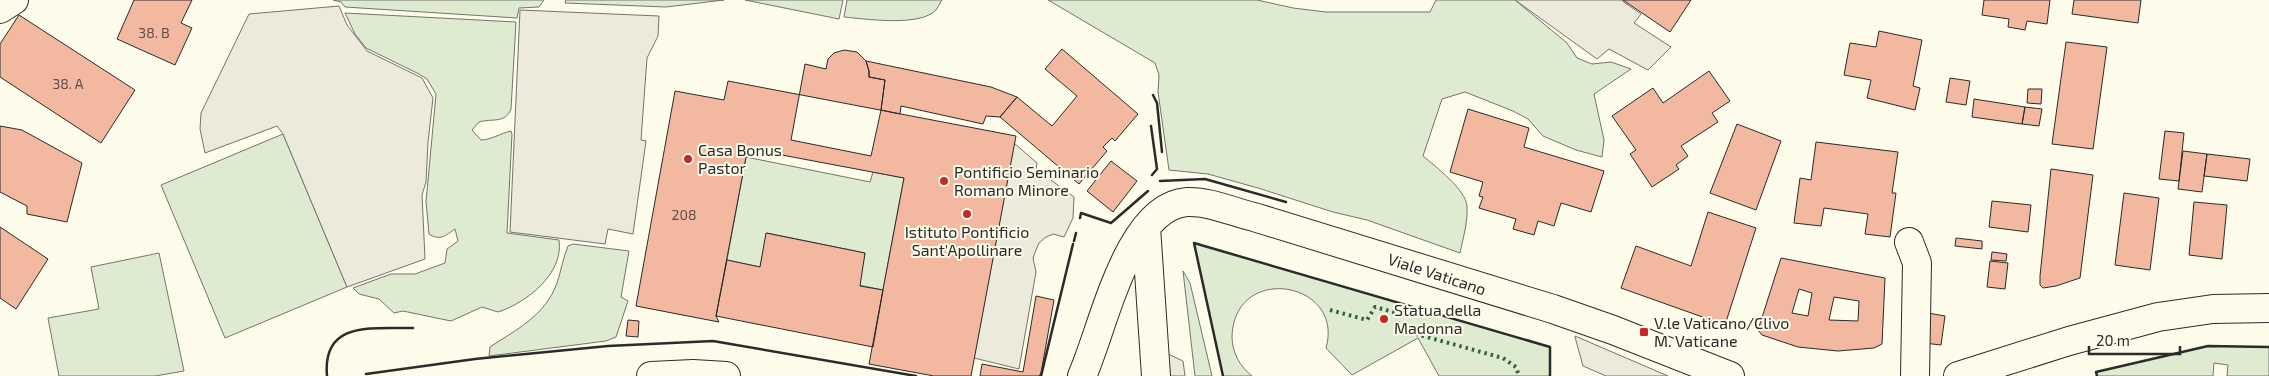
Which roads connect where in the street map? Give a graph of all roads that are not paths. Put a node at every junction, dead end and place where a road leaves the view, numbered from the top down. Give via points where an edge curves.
1 (14, 0) edge
2 (0, 9) edge
3 (1146, 228) junction
4 (1909, 242) dead end
5 (2269, 308) edge
6 (1094, 347) junction
7 (651, 376) edge
8 (726, 376) edge
9 (1082, 376) edge
10 (1094, 376) edge
11 (1156, 376) edge
12 (1730, 376) edge
13 (1915, 376) edge
14 (1958, 376) edge

1 - 2 street
3 - 6 street, Viale Vaticano via 1126,258
3 - 11 street
3 - 12 street, Viale Vaticano via 1174,204 1207,204 1553,309
4 - 13 street via 1917,263
5 - 14 street via 2214,309 2158,317
6 - 9 street, Viale Vaticano
6 - 10 street, Viale Vaticano
7 - 8 street

